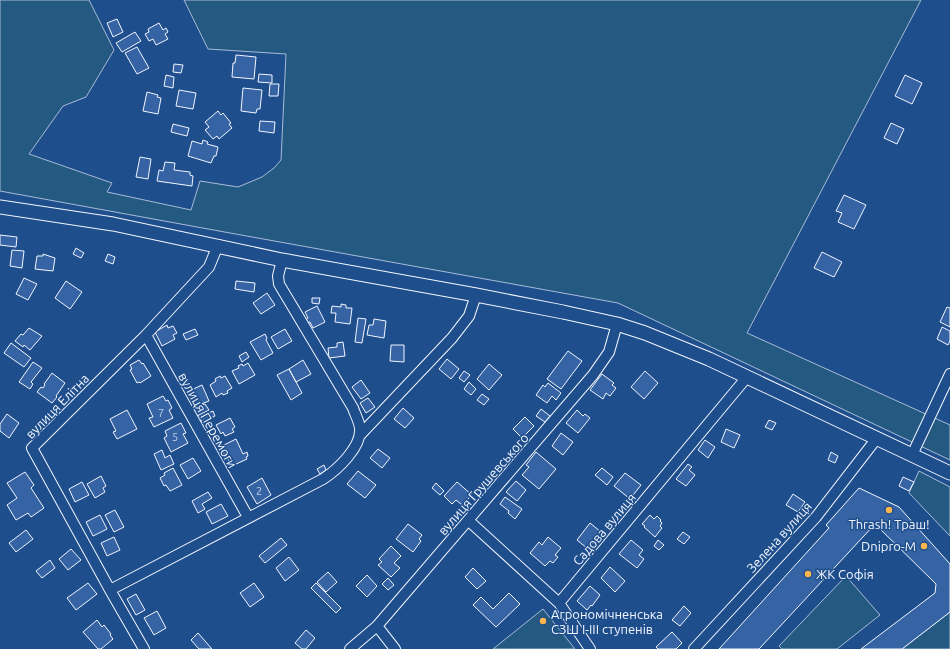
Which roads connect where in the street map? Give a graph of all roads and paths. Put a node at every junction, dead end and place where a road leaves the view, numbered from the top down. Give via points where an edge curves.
1 (0, 207) edge
2 (218, 245) junction
3 (282, 260) junction
4 (476, 295) junction
5 (617, 324) junction
6 (146, 335) junction
7 (950, 374) edge
8 (747, 377) junction
9 (360, 435) junction
10 (877, 438) junction
11 (912, 455) junction
12 (950, 473) edge
13 (248, 517) junction
14 (469, 521) junction
15 (110, 590) junction
16 (559, 604) junction
17 (377, 626) junction
18 (144, 649) edge
19 (350, 649) edge
20 (395, 649) edge
21 (590, 649) edge
22 (694, 649) edge

1 - 2 main road via 114,224
2 - 3 main road
2 - 6 street, вулиця Елітна via 208,267
3 - 4 main road
3 - 9 street via 279,284 352,408
4 - 5 main road
4 - 9 street via 469,316 452,338
5 - 8 main road via 673,344
5 - 14 street, вулиця Грушевського via 609,352 600,367
6 - 13 street, вулиця Перемоги
6 - 15 street, вулиця Елітна via 32,448
7 - 11 street
8 - 10 main road
8 - 16 street, Садова вулиця
9 - 13 street via 348,456 331,474
10 - 11 main road
10 - 22 street, Зелена вулиця via 816,517
11 - 12 main road
13 - 15 street
14 - 16 street
14 - 17 street, вулиця Грушевського
15 - 18 street, вулиця Елітна
16 - 21 street
17 - 19 street, вулиця Грушевського
17 - 20 street

